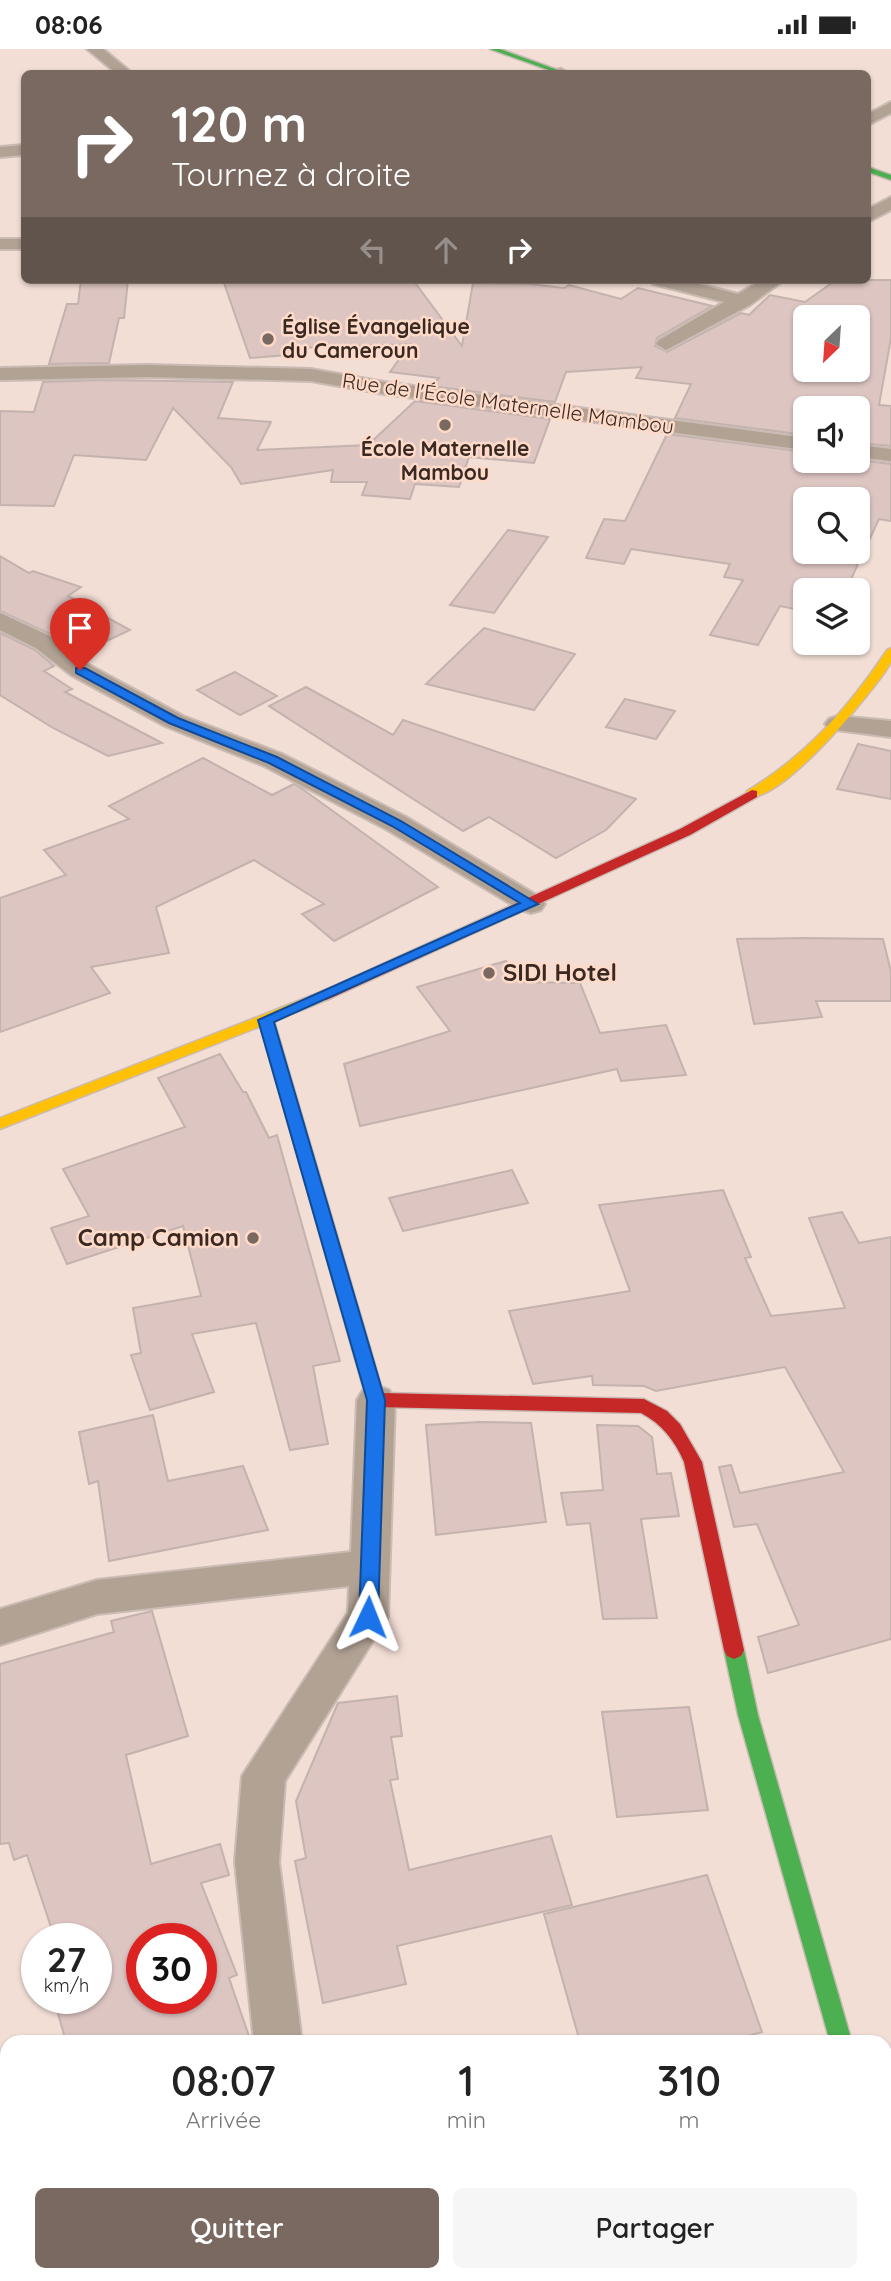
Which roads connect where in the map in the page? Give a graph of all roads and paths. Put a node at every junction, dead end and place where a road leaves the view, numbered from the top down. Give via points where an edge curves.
1 (94, 49) edge
2 (493, 49) edge
3 (526, 53) edge
4 (121, 70) edge
5 (560, 70) edge
6 (891, 107) edge
7 (871, 118) edge
8 (21, 150) edge
9 (0, 152) edge
10 (871, 171) edge
11 (891, 177) edge
12 (871, 183) edge
13 (891, 190) edge
14 (891, 202) edge
15 (871, 215) edge
16 (0, 244) edge
17 (21, 244) edge
18 (677, 284) edge
19 (769, 284) edge
20 (743, 300) junction
21 (667, 344) dead end
22 (0, 374) edge
23 (793, 442) edge
24 (870, 452) edge
25 (891, 455) edge
26 (0, 620) edge
27 (891, 652) edge
28 (838, 725) junction
29 (891, 729) edge
30 (531, 904) junction
31 (266, 1020) junction
32 (0, 1124) edge
33 (376, 1400) junction
34 (370, 1567) junction
35 (0, 1627) edge
36 (277, 2035) edge
37 (839, 2035) edge

1 - 4 street
2 - 3 main road
3 - 5 main road
6 - 7 street
8 - 9 street
10 - 11 main road
12 - 13 main road
14 - 15 street
16 - 17 street
18 - 20 street
19 - 20 street
20 - 21 street
22 - 23 street, Rue de l'École Maternelle Mambou via 311,375
24 - 25 street
26 - 30 street via 174,721 273,760 396,824
27 - 28 main road via 875,681
28 - 29 street
28 - 30 main road via 771,784 685,832
30 - 31 main road
31 - 32 main road
31 - 33 main road
33 - 34 street
33 - 37 main road via 644,1406 668,1417 681,1434 693,1462 748,1715
34 - 35 street via 97,1597
34 - 36 street via 368,1617 264,1776 257,1861

